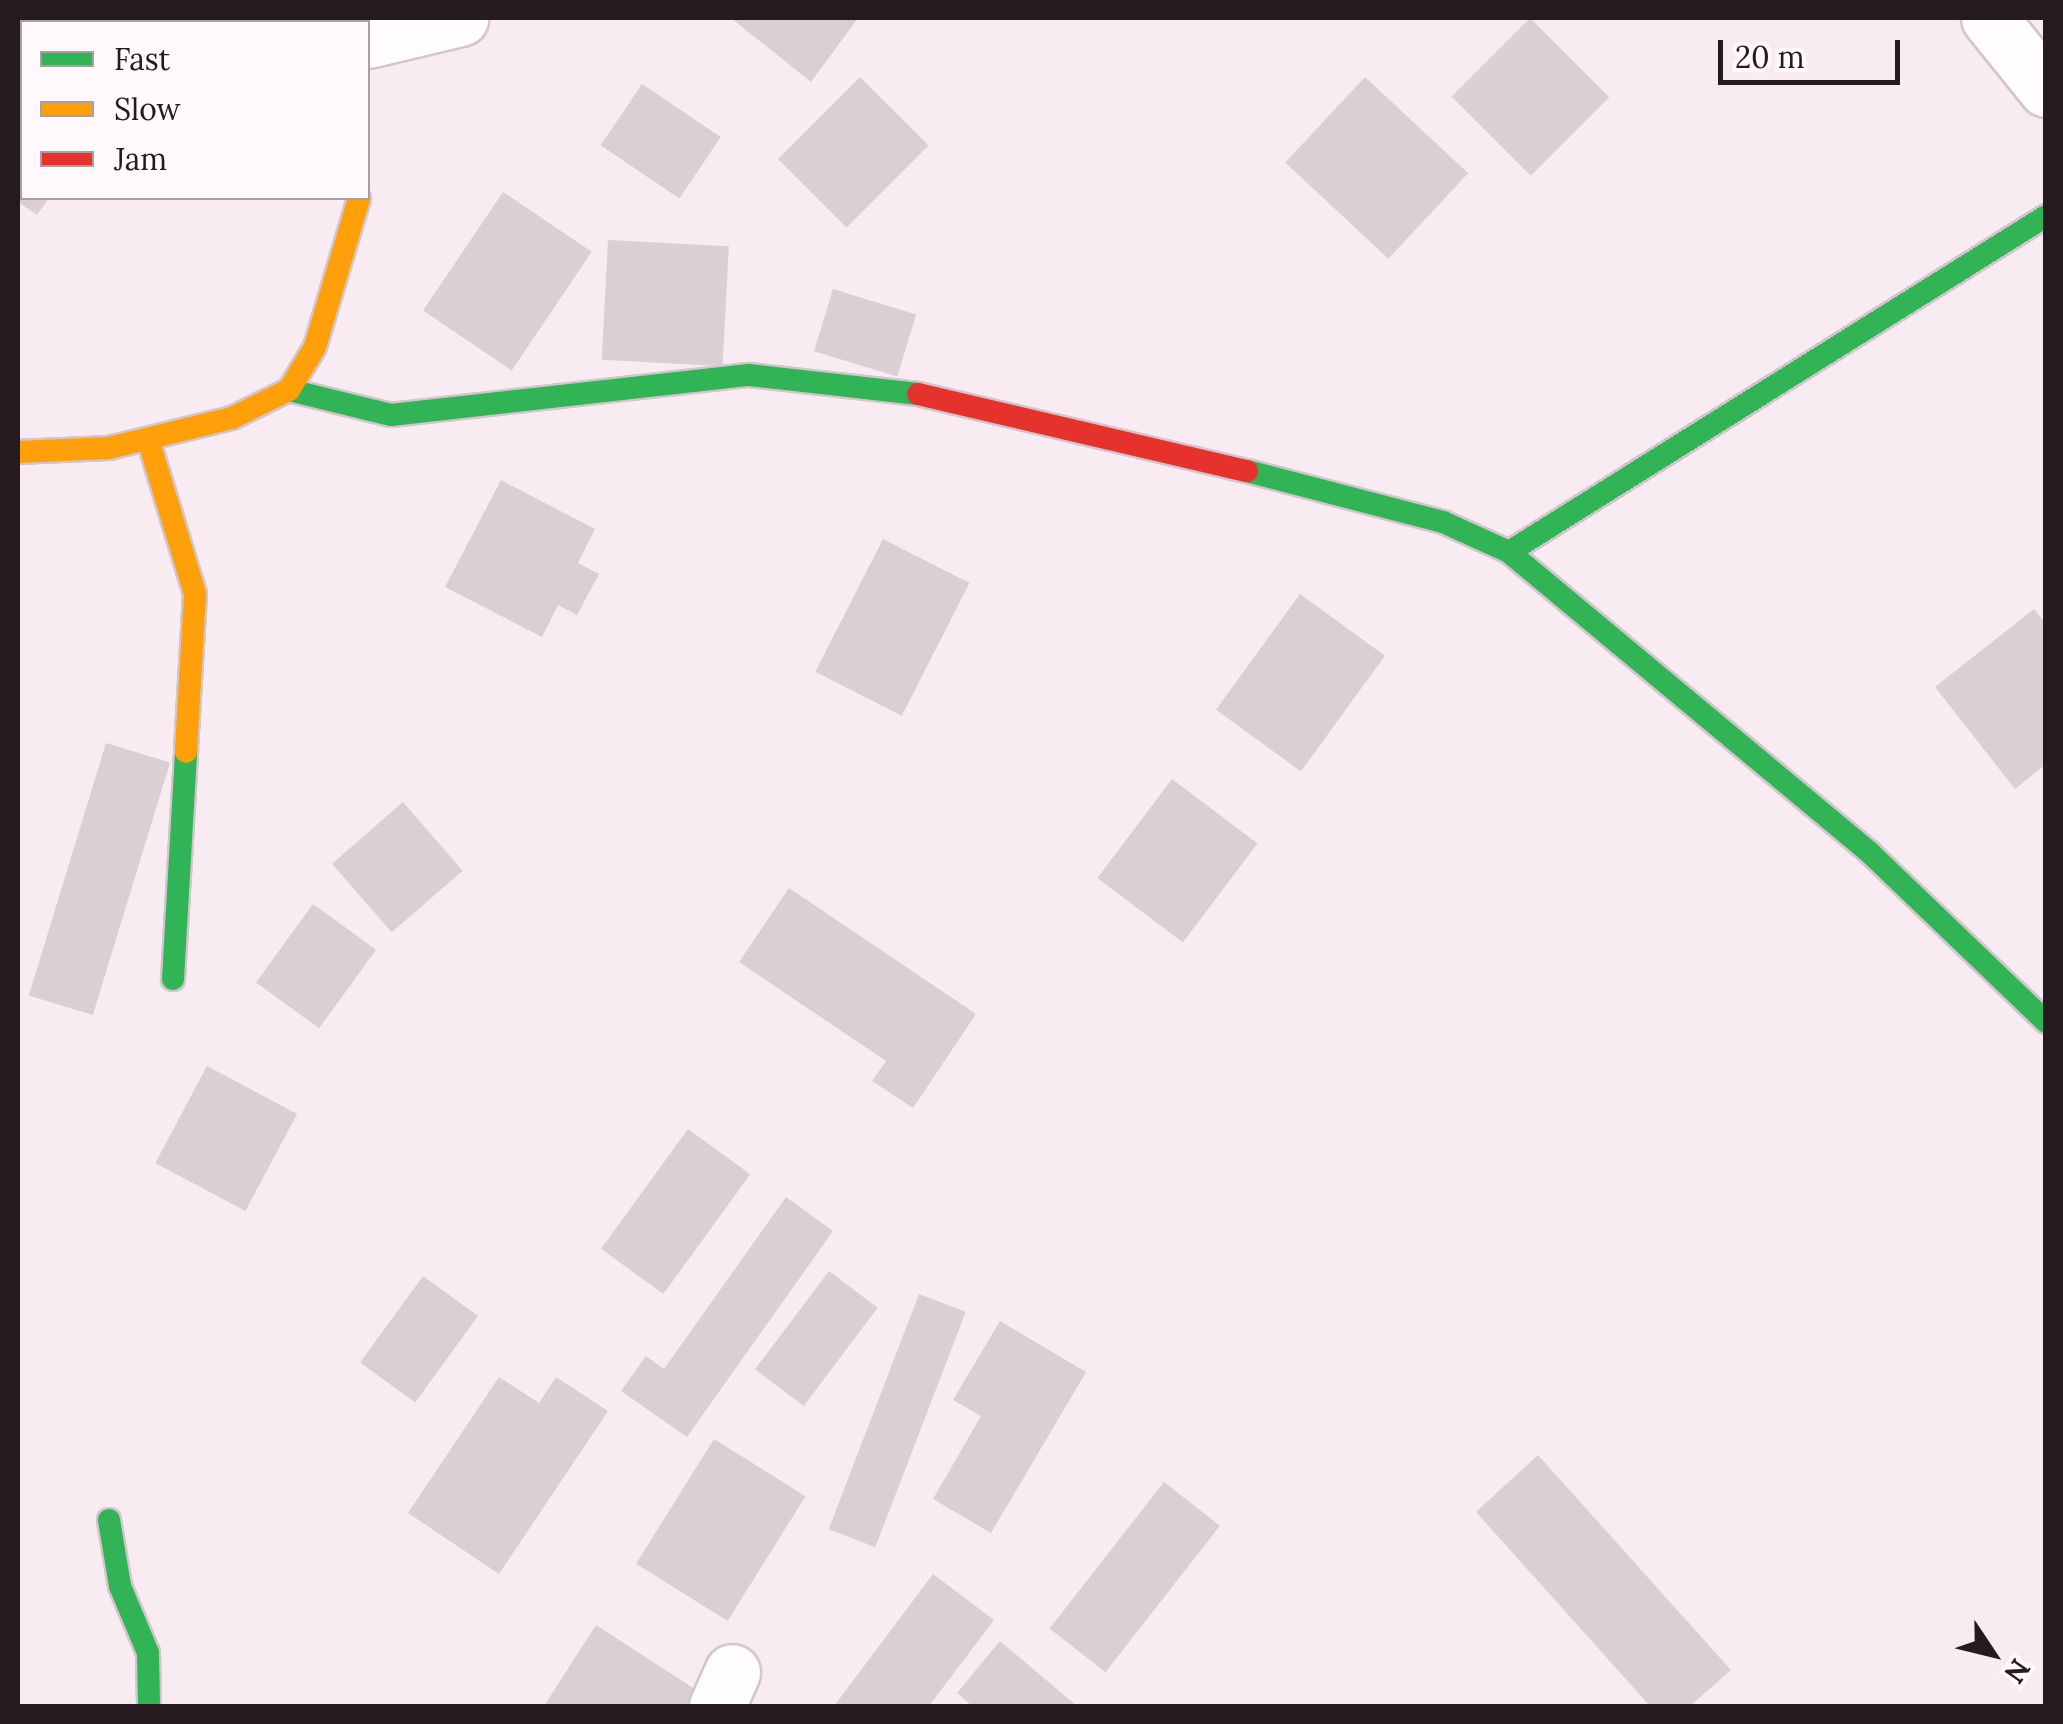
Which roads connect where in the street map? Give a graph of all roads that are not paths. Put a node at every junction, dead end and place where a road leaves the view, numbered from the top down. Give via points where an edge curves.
1 (460, 18) edge
2 (1990, 18) edge
3 (370, 40) edge
4 (2046, 89) edge
5 (358, 200) edge
6 (2046, 216) edge
7 (289, 390) junction
8 (148, 439) junction
9 (18, 452) edge
10 (1509, 552) junction
11 (173, 978) dead end
12 (2046, 1022) edge
13 (110, 1520) dead end
14 (149, 1706) edge

1 - 3 street
2 - 4 street
5 - 7 street via 315,348
6 - 10 street
7 - 8 street via 232,418
7 - 10 street via 391,416 750,374 847,382 1002,408 1310,483
8 - 9 street
8 - 11 street via 194,594
10 - 12 street via 1869,852
13 - 14 street via 120,1586 148,1653

